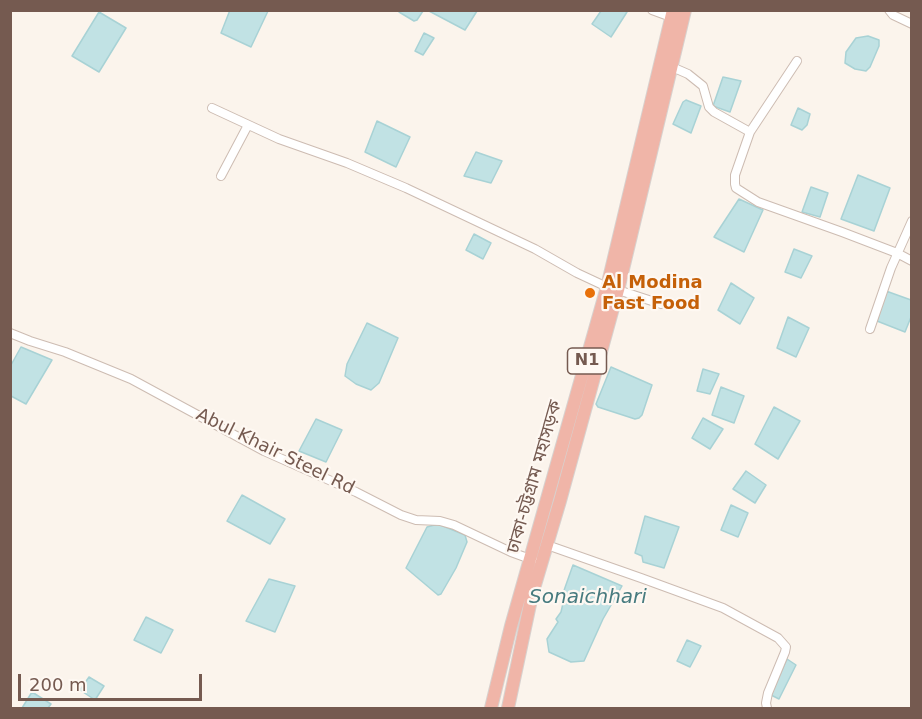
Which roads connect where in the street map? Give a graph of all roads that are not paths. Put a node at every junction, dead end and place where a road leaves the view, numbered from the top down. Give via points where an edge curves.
1 (652, 10) edge
2 (685, 10) edge
3 (889, 10) edge
4 (672, 14) edge
5 (912, 24) edge
6 (797, 61) dead end
7 (672, 67) junction
8 (212, 108) dead end
9 (248, 125) junction
10 (750, 132) junction
11 (221, 176) dead end
12 (912, 221) edge
13 (897, 254) junction
14 (912, 261) edge
15 (613, 288) junction
16 (661, 304) dead end
17 (870, 328) dead end
18 (10, 333) edge
19 (547, 545) junction
20 (536, 561) junction
21 (508, 639) junction
22 (522, 642) junction
23 (491, 708) edge
24 (508, 708) edge
25 (767, 708) edge

1 - 4 street
2 - 7 highway, ঢাকা-চট্টগ্রাম মহাসড়ক / N1
3 - 5 street
4 - 15 highway, ঢাকা-চট্টগ্রাম মহাসড়ক / N1
6 - 10 street
7 - 10 street via 703,86 714,112
7 - 15 highway, ঢাকা-চট্টগ্রাম মহাসড়ক / N1
8 - 9 street
9 - 11 street
9 - 15 street via 406,188
10 - 13 street via 735,175 736,188 758,202
12 - 13 street
13 - 14 street
13 - 17 street
15 - 16 street
15 - 19 highway, ঢাকা-চট্টগ্রাম মহাসড়ক / N1
15 - 20 highway, ঢাকা-চট্টগ্রাম মহাসড়ক / N1
18 - 20 street, Abul Khair Steel Rd via 125,376 264,451 401,515 454,525
19 - 20 highway, ঢাকা-চট্টগ্রাম মহাসড়ক / N1
19 - 25 street via 723,608 778,638 786,647 768,693
20 - 21 highway, ঢাকা-চট্টগ্রাম মহাসড়ক / N1
20 - 22 highway, ঢাকা-চট্টগ্রাম মহাসড়ক / N1
21 - 22 highway
21 - 23 highway, ঢাকা-চট্টগ্রাম মহাসড়ক / N1
22 - 24 highway, ঢাকা-চট্টগ্রাম মহাসড়ক / N1

